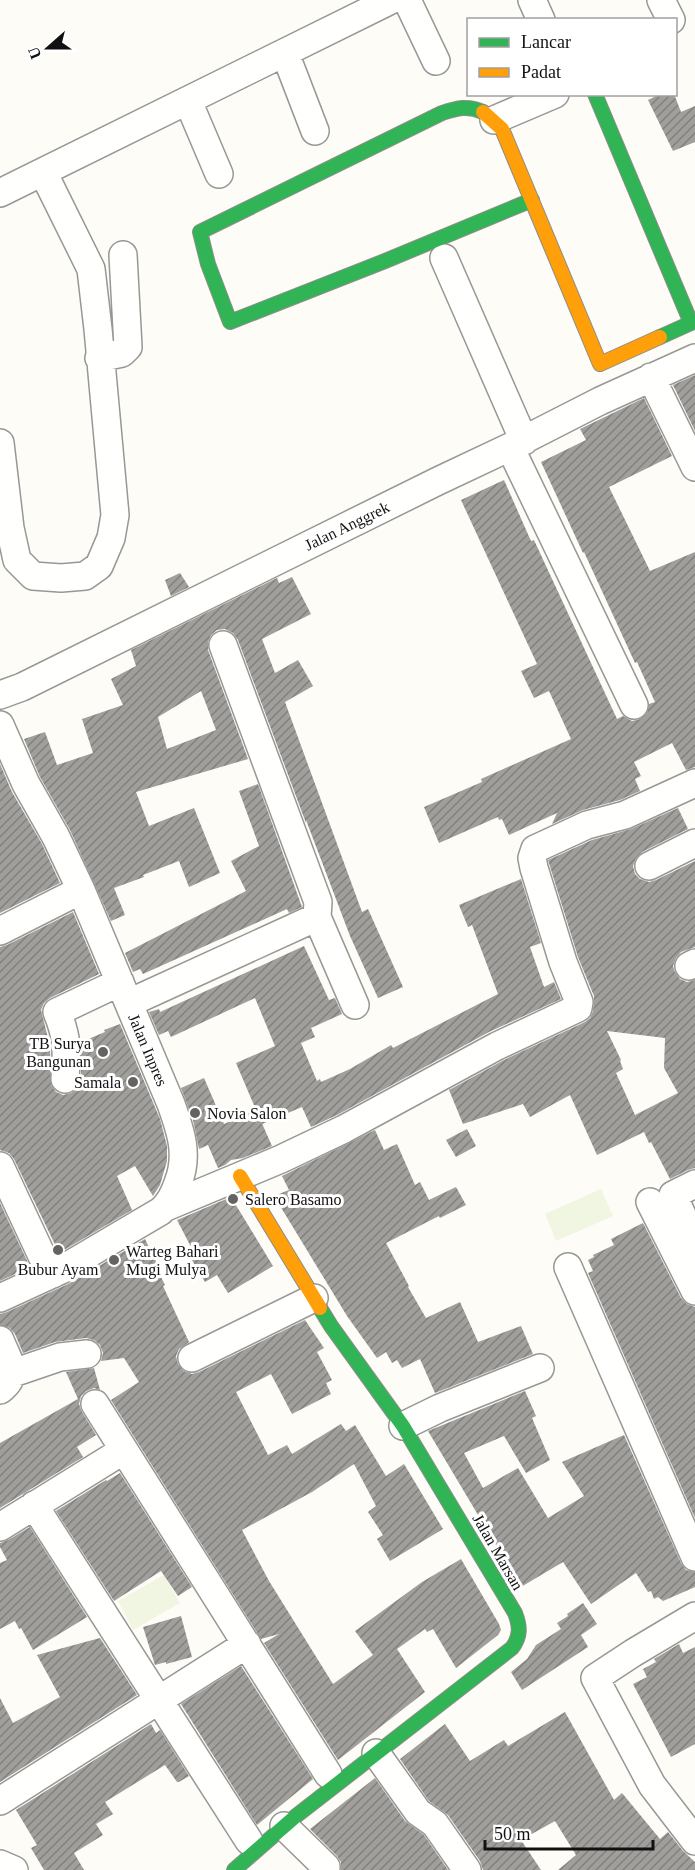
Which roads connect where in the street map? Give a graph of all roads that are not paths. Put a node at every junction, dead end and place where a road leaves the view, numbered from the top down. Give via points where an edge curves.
1 (391, 0) edge
2 (407, 0) edge
3 (532, 0) edge
4 (661, 0) edge
5 (540, 18) edge
6 (670, 18) edge
7 (285, 53) junction
8 (436, 62) dead end
9 (550, 96) edge
10 (596, 96) edge
11 (188, 101) junction
12 (495, 120) junction
13 (315, 131) dead end
14 (43, 172) junction
15 (219, 174) dead end
16 (0, 193) edge
17 (532, 200) junction
18 (444, 258) dead end
19 (91, 269) junction
20 (652, 341) junction
21 (99, 358) junction
22 (695, 358) edge
23 (658, 374) junction
24 (0, 443) edge
25 (517, 444) junction
26 (695, 467) edge
27 (223, 645) dead end
28 (0, 694) edge
29 (634, 705) dead end
30 (0, 725) edge
31 (695, 783) edge
32 (695, 843) edge
33 (649, 866) dead end
34 (81, 890) junction
35 (317, 917) junction
36 (0, 931) edge
37 (124, 992) junction
38 (355, 1005) dead end
39 (65, 1078) dead end
40 (184, 1144) junction
41 (0, 1166) edge
42 (230, 1180) junction
43 (695, 1184) edge
44 (650, 1202) dead end
45 (166, 1207) junction
46 (695, 1250) edge
47 (568, 1267) dead end
48 (53, 1274) junction
49 (695, 1291) edge
50 (0, 1298) edge
51 (314, 1298) junction
52 (0, 1340) edge
53 (87, 1354) dead end
54 (192, 1358) dead end
55 (540, 1368) dead end
56 (6, 1381) edge
57 (95, 1404) dead end
58 (403, 1426) junction
59 (124, 1450) junction
60 (34, 1505) junction
61 (0, 1527) edge
62 (695, 1557) edge
63 (695, 1616) edge
64 (247, 1644) junction
65 (159, 1701) junction
66 (376, 1753) junction
67 (328, 1774) dead end
68 (0, 1801) edge
69 (284, 1826) junction
70 (695, 1840) edge
71 (249, 1841) dead end
72 (326, 1867) dead end
73 (234, 1870) edge
74 (467, 1870) edge

1 - 7 street
2 - 8 street
3 - 5 street
4 - 6 street
7 - 11 street
7 - 13 street
9 - 12 street
10 - 20 street via 692,323
11 - 14 street
11 - 15 street
12 - 17 street
12 - 17 street via 476,108 457,107 200,232 230,322
14 - 16 street
14 - 19 street
17 - 20 street via 600,364
18 - 25 street
19 - 21 street
19 - 21 street via 134,251 128,347 122,353
20 - 23 street
21 - 24 street via 115,514 111,538 99,567 85,576 33,576 17,560
22 - 23 street, Jalan Anggrek
23 - 25 street, Jalan Anggrek
23 - 26 street
25 - 28 street, Jalan Anggrek via 22,687
25 - 29 street
27 - 35 street via 318,902
30 - 34 street, Jalan Inpres
31 - 42 street via 535,849 534,868 578,1008 497,1046 344,1129
32 - 33 street
34 - 36 street
34 - 37 street, Jalan Inpres
35 - 37 street
35 - 38 street
37 - 39 street via 57,1012 67,1048
37 - 40 street, Jalan Inpres
40 - 42 street
40 - 45 street, Jalan Inpres via 182,1172
41 - 48 street
42 - 45 street
42 - 51 street, Jalan Marsan
43 - 46 street via 673,1195
44 - 49 street
45 - 48 street
47 - 62 street
48 - 50 street
51 - 54 street
51 - 58 street, Jalan Marsan
52 - 56 street
53 - 56 street via 60,1357
55 - 58 street
57 - 59 street
58 - 66 street, Jalan Marsan via 521,1629 512,1648
59 - 60 street
59 - 64 street
60 - 61 street
60 - 65 street
63 - 70 street via 595,1678 652,1785
64 - 65 street
64 - 67 street
65 - 68 street
65 - 71 street
66 - 69 street, Jalan Marsan
66 - 74 street via 418,1812 435,1824
69 - 72 street
69 - 73 street, Jalan Marsan

